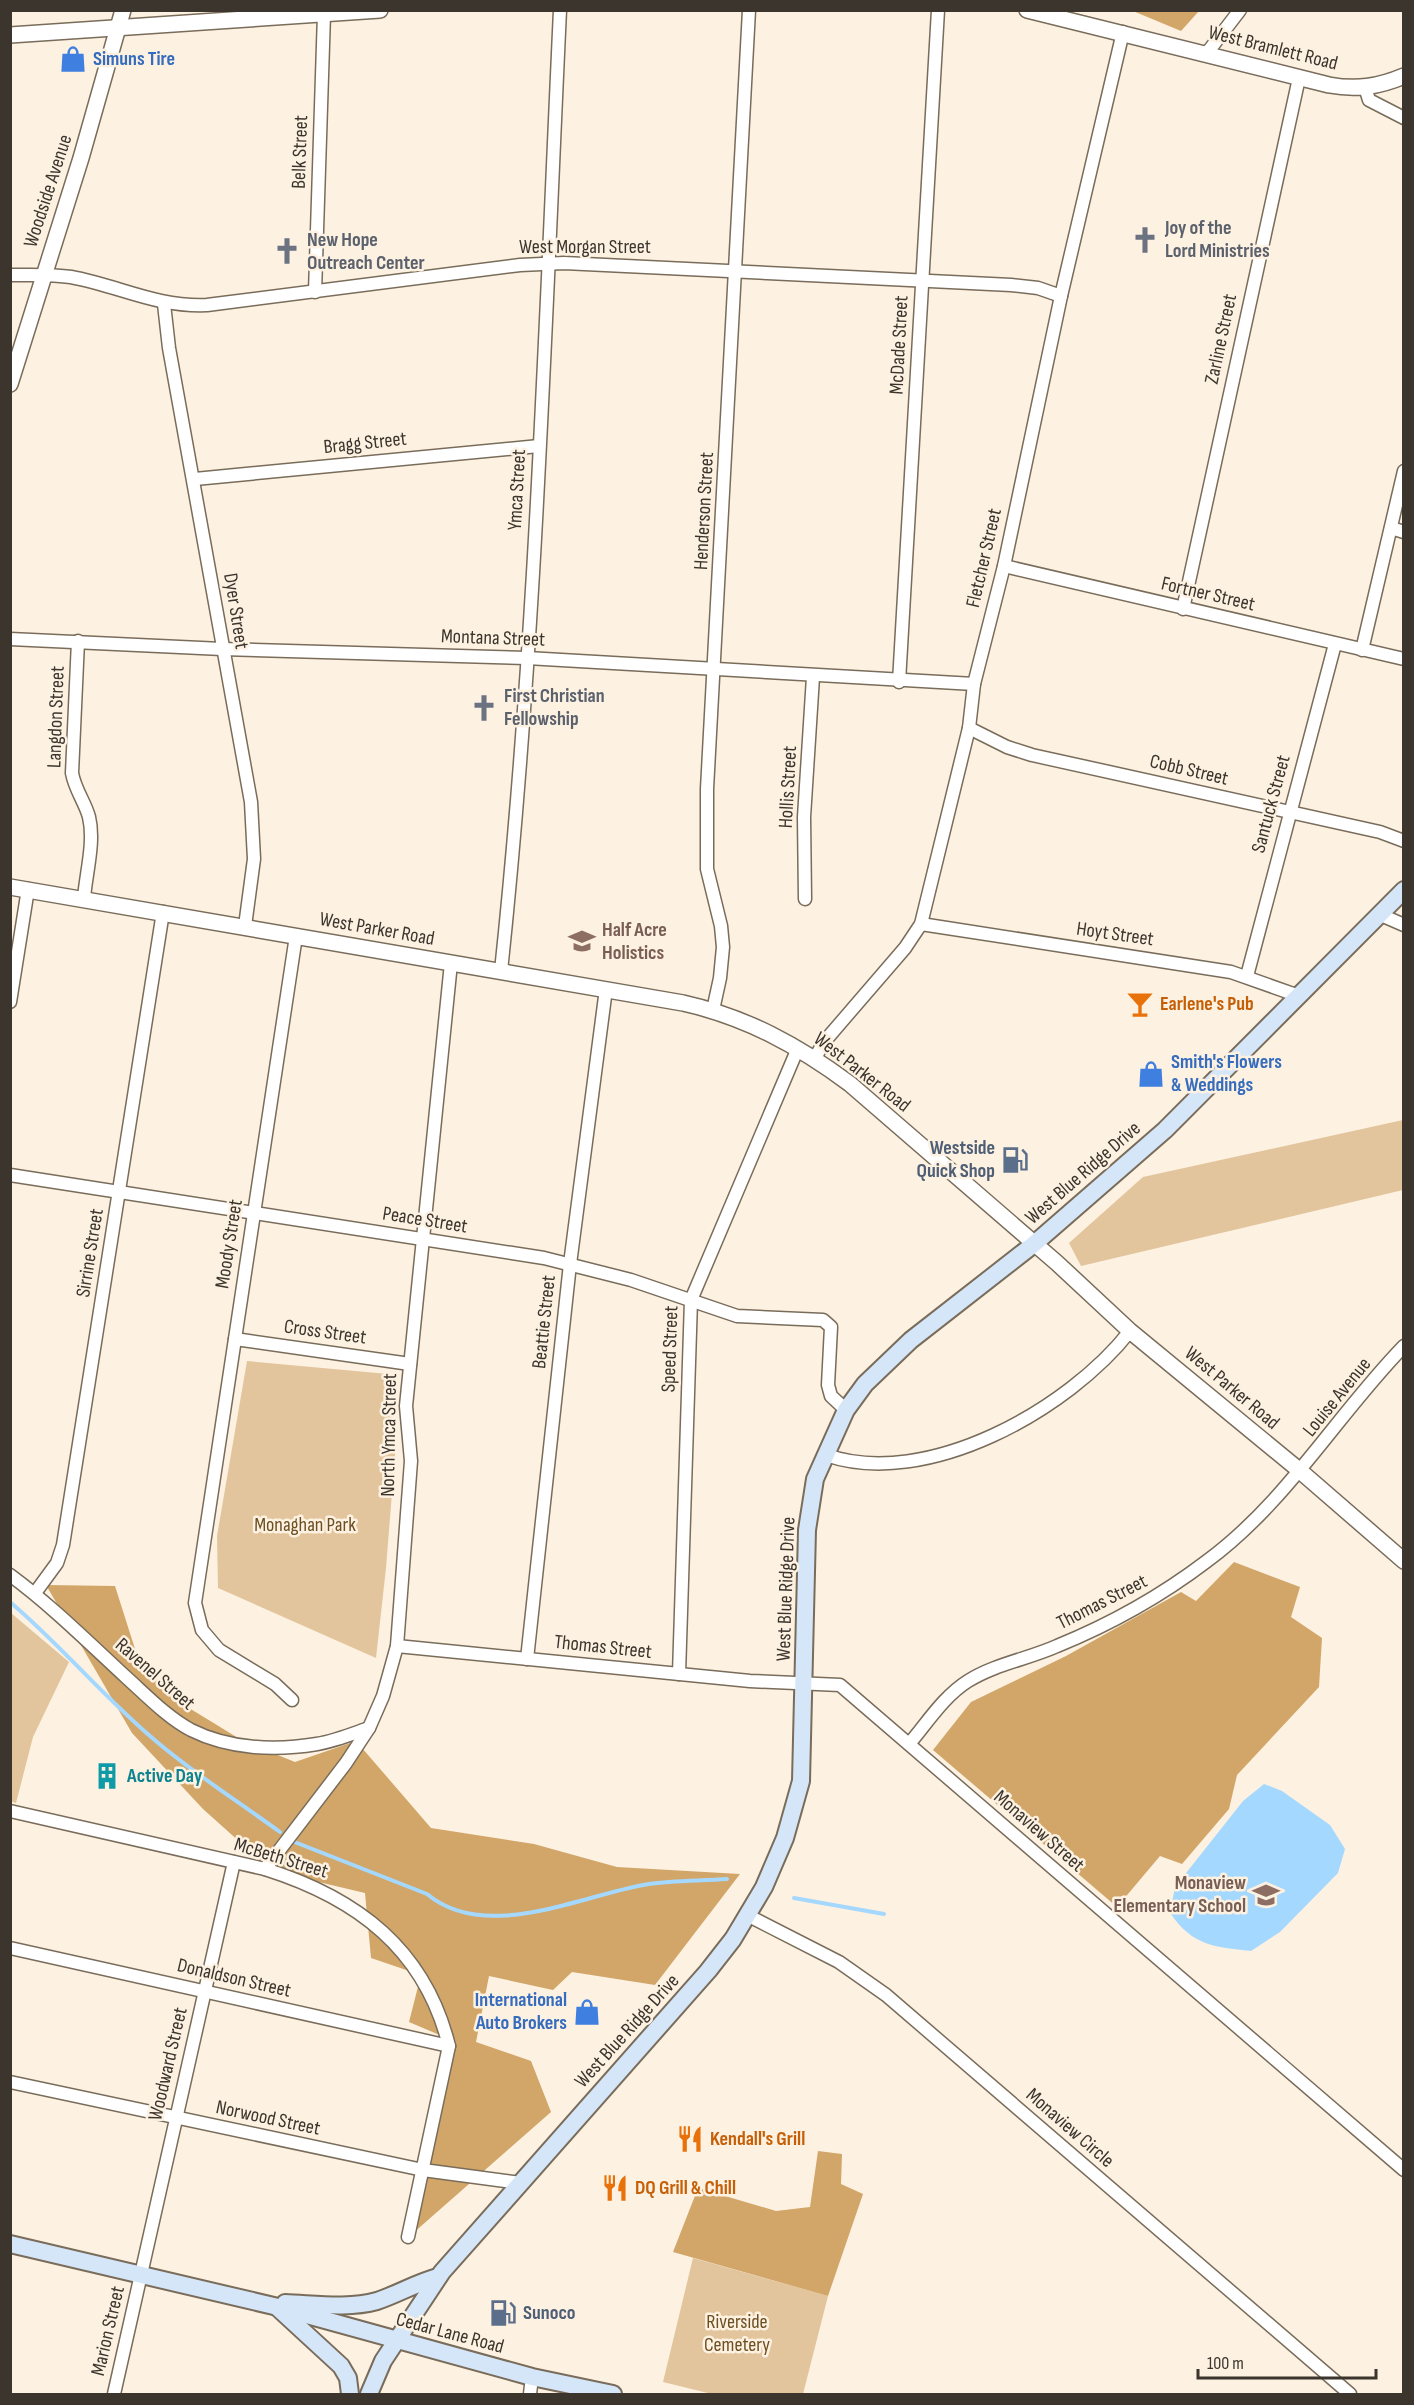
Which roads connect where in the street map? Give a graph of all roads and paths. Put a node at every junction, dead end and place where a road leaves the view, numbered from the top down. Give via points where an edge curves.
1 (123, 10) edge
2 (380, 10) edge
3 (560, 10) edge
4 (749, 10) edge
5 (938, 10) edge
6 (1027, 10) edge
7 (1240, 10) edge
8 (324, 14) junction
9 (119, 26) junction
10 (1123, 32) junction
11 (10, 35) edge
12 (1207, 53) junction
13 (1404, 76) edge
14 (1299, 78) junction
15 (1365, 87) junction
16 (1404, 118) edge
17 (548, 264) junction
18 (737, 270) junction
19 (10, 275) edge
20 (43, 276) junction
21 (923, 280) junction
22 (315, 292) junction
23 (1061, 296) junction
24 (164, 303) junction
25 (10, 384) edge
26 (539, 446) junction
27 (1404, 471) edge
28 (195, 479) junction
29 (1391, 528) junction
30 (1404, 532) edge
31 (1004, 566) junction
32 (1183, 609) junction
33 (10, 639) edge
34 (78, 641) junction
35 (1335, 644) junction
36 (222, 649) junction
37 (1362, 650) junction
38 (527, 658) junction
39 (1404, 659) edge
40 (715, 671) junction
41 (813, 677) junction
42 (899, 682) junction
43 (974, 684) junction
44 (969, 728) junction
45 (1289, 812) junction
46 (1404, 841) edge
47 (10, 887) edge
48 (28, 889) junction
49 (1404, 890) edge
50 (84, 898) junction
51 (805, 899) dead end
52 (163, 912) junction
53 (1381, 915) junction
54 (921, 924) junction
55 (1404, 925) edge
56 (245, 926) junction
57 (296, 936) junction
58 (451, 963) junction
59 (501, 971) junction
60 (1247, 976) junction
61 (606, 989) junction
62 (1299, 996) junction
63 (10, 1002) edge
64 (713, 1010) junction
65 (798, 1048) junction
66 (815, 1058) junction
67 (10, 1175) edge
68 (119, 1191) junction
69 (254, 1214) junction
70 (421, 1239) junction
71 (1034, 1244) junction
72 (570, 1264) junction
73 (691, 1300) junction
74 (1130, 1331) junction
75 (235, 1339) junction
76 (1404, 1346) edge
77 (410, 1364) junction
78 (846, 1410) junction
79 (826, 1455) junction
80 (1299, 1470) junction
81 (1404, 1561) edge
82 (10, 1575) edge
83 (35, 1593) junction
84 (397, 1646) junction
85 (527, 1659) junction
86 (679, 1674) junction
87 (805, 1685) junction
88 (292, 1700) dead end
89 (369, 1728) junction
90 (909, 1744) junction
91 (10, 1811) edge
92 (234, 1862) junction
93 (265, 1869) junction
94 (747, 1915) junction
95 (10, 1948) edge
96 (205, 1991) junction
97 (449, 2046) junction
98 (10, 2082) edge
99 (176, 2119) junction
100 (423, 2170) junction
101 (1404, 2170) edge
102 (520, 2183) junction
103 (408, 2237) dead end
104 (10, 2244) edge
105 (140, 2275) junction
106 (438, 2277) junction
107 (254, 2302) junction
108 (278, 2307) junction
109 (397, 2341) junction
110 (532, 2377) junction
111 (114, 2394) edge
112 (350, 2394) edge
113 (369, 2394) edge
114 (530, 2394) edge
115 (613, 2394) edge
116 (1350, 2394) edge

1 - 9 street, Woodside Avenue
2 - 8 street
3 - 17 street, Ymca Street
4 - 18 street, Henderson Street
5 - 21 street, McDade Street
6 - 10 street, West Bramlett Road
7 - 12 street
8 - 9 street
8 - 22 street, Belk Street
9 - 11 street
9 - 20 street, Woodside Avenue
10 - 12 street, West Bramlett Road
10 - 23 street, Fletcher Street
12 - 14 street, West Bramlett Road
13 - 15 street, West Bramlett Road
14 - 15 street, West Bramlett Road via 1347,88
14 - 32 street, Zarline Street
15 - 16 street via 1369,100
17 - 18 street, West Morgan Street
17 - 22 street, West Morgan Street
17 - 26 street, Ymca Street
18 - 21 street, West Morgan Street
18 - 40 street, Henderson Street
19 - 20 street, West Morgan Street
20 - 24 street, West Morgan Street via 72,277
20 - 25 street, Woodside Avenue
21 - 23 street, West Morgan Street via 1038,288
21 - 42 street, McDade Street
22 - 24 street, West Morgan Street via 207,305
23 - 31 street, Fletcher Street
24 - 28 street, Dyer Street
26 - 28 street, Bragg Street
26 - 38 street, Ymca Street
27 - 29 street
28 - 36 street, Dyer Street
29 - 30 street
29 - 37 street
31 - 32 street, Fortner Street
31 - 43 street, Fletcher Street
32 - 35 street, Fortner Street
33 - 34 street, Montana Street
34 - 36 street, Montana Street
34 - 50 street, Langdon Street via 72,773 91,832
35 - 37 street, Fortner Street
35 - 45 street, Santuck Street
36 - 38 street, Montana Street
36 - 56 street, Dyer Street via 254,823 254,859
37 - 39 street, Fortner Street
38 - 40 street, Montana Street
38 - 59 street, Ymca Street
40 - 41 street, Montana Street
40 - 64 street, Henderson Street via 705,853 723,947
41 - 42 street, Montana Street
41 - 51 street, Hollis Street via 804,817
42 - 43 street, Montana Street
43 - 44 street, Fletcher Street
44 - 45 street, Cobb Street via 1007,747 1032,754
44 - 54 street, Fletcher Street
45 - 46 street, Cobb Street
45 - 60 street, Santuck Street
47 - 48 street, West Parker Road
48 - 50 street, West Parker Road
48 - 63 street
49 - 53 main road, West Blue Ridge Drive
50 - 52 street, West Parker Road
52 - 56 street, West Parker Road
52 - 68 street, Sirrine Street
53 - 55 street
53 - 62 main road, West Blue Ridge Drive
54 - 60 street, Hoyt Street
54 - 66 street, Fletcher Street
56 - 57 street, West Parker Road
57 - 58 street, West Parker Road
57 - 69 street, Moody Street
58 - 59 street, West Parker Road
58 - 70 street, North Ymca Street
59 - 61 street, West Parker Road
60 - 62 street, Hoyt Street
61 - 64 street, West Parker Road
61 - 72 street, Beattie Street
62 - 71 main road, West Blue Ridge Drive via 1165,1130
64 - 65 street, West Parker Road
65 - 66 street, West Parker Road
65 - 73 street, Speed Street
66 - 71 street, West Parker Road
67 - 68 street, Peace Street
68 - 69 street, Peace Street
68 - 83 street, Sirrine Street via 63,1545 57,1563
69 - 70 street, Peace Street
69 - 75 street, Moody Street
70 - 72 street, Peace Street
70 - 77 street, North Ymca Street
71 - 74 street, West Parker Road
71 - 78 main road, West Blue Ridge Drive via 890,1358
72 - 73 street, Peace Street
72 - 85 street, Beattie Street
73 - 78 street, Peace Street via 737,1316 816,1318 828,1323 832,1334 828,1385 831,1396
73 - 86 street, Speed Street
74 - 79 street via 1059,1400 983,1439 929,1456 879,1464 850,1463
74 - 80 street, West Parker Road
75 - 77 street, Cross Street
75 - 88 street, Moody Street via 195,1602 202,1630 219,1650 275,1684
76 - 80 street, Louise Avenue
77 - 84 street, North Ymca Street via 406,1406 411,1461
78 - 79 main road, West Blue Ridge Drive
79 - 87 main road, West Blue Ridge Drive via 815,1479 807,1530
80 - 81 street, West Parker Road
80 - 90 street, Thomas Street via 1254,1520 1208,1561 1164,1591 1085,1635 967,1681
82 - 83 street, Ravenel Street
83 - 89 street, Ravenel Street via 157,1706 205,1736 237,1745 285,1747 326,1742
84 - 85 street, Thomas Street
84 - 89 street, North Ymca Street
85 - 86 street, Thomas Street
86 - 87 street, Thomas Street
87 - 90 street, Monaview Street via 840,1685
87 - 94 main road, West Blue Ridge Drive via 801,1781 794,1809 771,1872
89 - 93 street, North Ymca Street
90 - 101 street, Monaview Street
91 - 92 street, McBeth Street
92 - 93 street, McBeth Street
92 - 96 street, Woodward Street
93 - 97 street, McBeth Street via 327,1892 382,1932 419,1972 442,2020
94 - 102 main road, West Blue Ridge Drive via 708,1971
94 - 116 street, Monaview Circle via 839,1962 886,1995
95 - 96 street, Donaldson Street
96 - 97 street, Donaldson Street
96 - 99 street, Woodward Street
97 - 100 street, McBeth Street
98 - 99 street, Norwood Street
99 - 100 street, Norwood Street
99 - 105 street, Woodward Street
100 - 102 street, Norwood Street
100 - 103 street, McBeth Street
102 - 106 main road, West Blue Ridge Drive
104 - 105 main road, Cedar Lane Road
105 - 107 main road, Cedar Lane Road
105 - 111 street, Marion Street
106 - 107 main road, Cedar Lane Road via 377,2301 351,2305
106 - 109 main road, West Blue Ridge Drive
107 - 108 main road, Cedar Lane Road
108 - 109 main road, Cedar Lane Road
108 - 112 main road via 341,2366
109 - 110 main road, Cedar Lane Road
109 - 113 main road, West Blue Ridge Drive
110 - 114 street
110 - 115 main road, Cedar Lane Road

